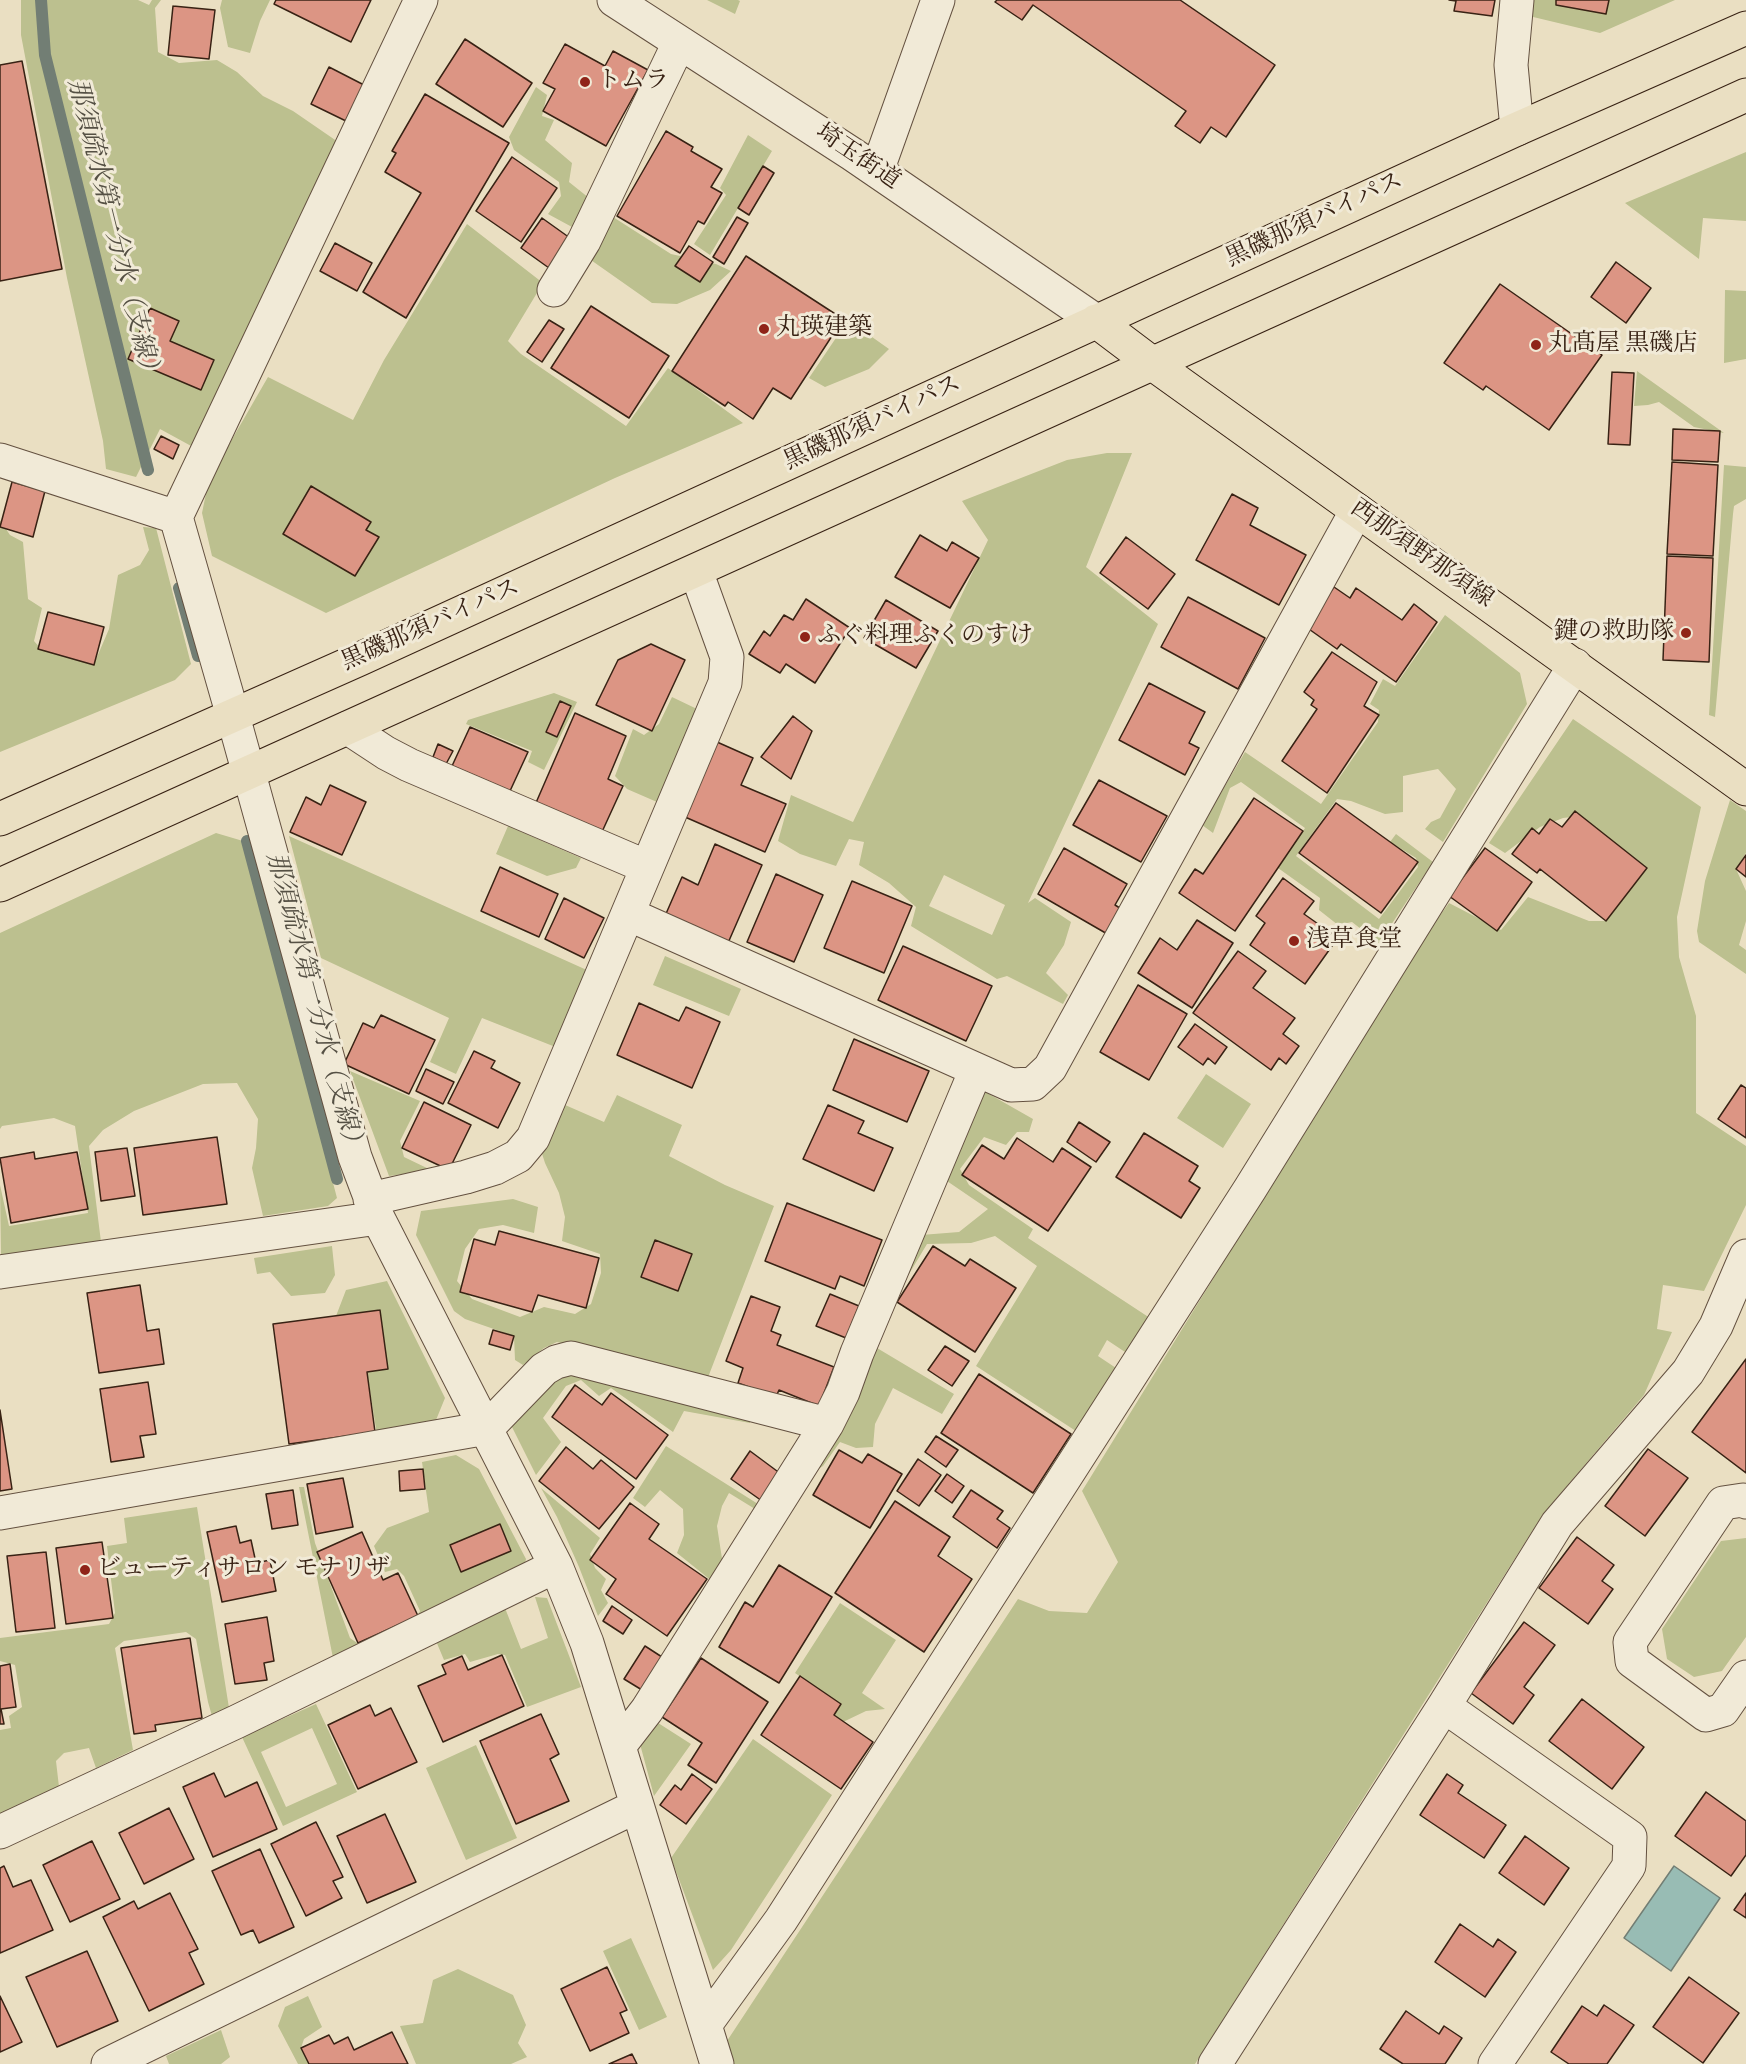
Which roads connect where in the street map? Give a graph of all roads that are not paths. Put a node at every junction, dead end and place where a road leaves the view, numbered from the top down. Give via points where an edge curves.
1 (421, 0) edge
2 (614, 0) edge
3 (938, 0) edge
4 (1517, 0) edge
5 (1746, 28) edge
6 (679, 44) junction
7 (1746, 95) edge
8 (1516, 129) junction
9 (877, 171) junction
10 (554, 290) dead end
11 (1096, 321) junction
12 (1153, 364) junction
13 (0, 460) edge
14 (1357, 510) junction
15 (176, 517) junction
16 (696, 571) junction
17 (1575, 665) junction
18 (233, 716) junction
19 (348, 728) junction
20 (249, 773) junction
21 (1746, 789) edge
22 (0, 819) edge
23 (647, 867) junction
24 (0, 885) edge
25 (628, 914) junction
26 (976, 1070) junction
27 (374, 1209) junction
28 (1746, 1256) edge
29 (0, 1272) edge
30 (827, 1424) junction
31 (487, 1428) junction
32 (1746, 1502) edge
33 (0, 1513) edge
34 (556, 1566) junction
35 (1746, 1677) edge
36 (1444, 1706) junction
37 (620, 1745) junction
38 (637, 1806) junction
39 (0, 1832) edge
40 (705, 2025) junction
41 (108, 2064) edge
42 (717, 2064) edge
43 (1215, 2064) edge
44 (1496, 2064) edge

1 - 15 street
2 - 6 street, 埼玉街道
3 - 9 street
4 - 8 street via 1511,65
5 - 8 main road, 黒磯那須バイパス
6 - 9 street, 埼玉街道
6 - 10 street via 584,241
7 - 12 main road
8 - 11 main road, 黒磯那須バイパス
9 - 11 street, 埼玉街道
11 - 12 main road, 西那須野那須線
11 - 18 main road, 黒磯那須バイパス
12 - 14 main road, 西那須野那須線
12 - 16 main road
13 - 15 street
14 - 17 main road, 西那須野那須線
14 - 26 street via 1050,1068 1033,1084 1011,1085
15 - 18 street
16 - 19 main road
16 - 23 street via 727,657 725,683
17 - 21 main road, 西那須野那須線
17 - 40 street via 1250,1189 782,1920
18 - 20 street
18 - 22 main road, 黒磯那須バイパス
19 - 20 main road
19 - 23 street via 409,765
20 - 24 main road
20 - 27 street via 355,1157
23 - 25 street
25 - 26 street
25 - 27 street via 533,1138 518,1156 495,1168
26 - 30 street
27 - 29 street
27 - 31 street
28 - 36 street via 1716,1326 1688,1372 1557,1524
30 - 31 street via 571,1358 544,1369
30 - 37 street via 647,1710
31 - 33 street
31 - 34 street
32 - 35 street via 1723,1503 1630,1642 1632,1661 1706,1715 1724,1710
34 - 37 street via 587,1643
34 - 39 street
36 - 43 street
36 - 44 street via 1630,1838 1629,1866
37 - 38 street
38 - 40 street
38 - 41 street
40 - 42 street

